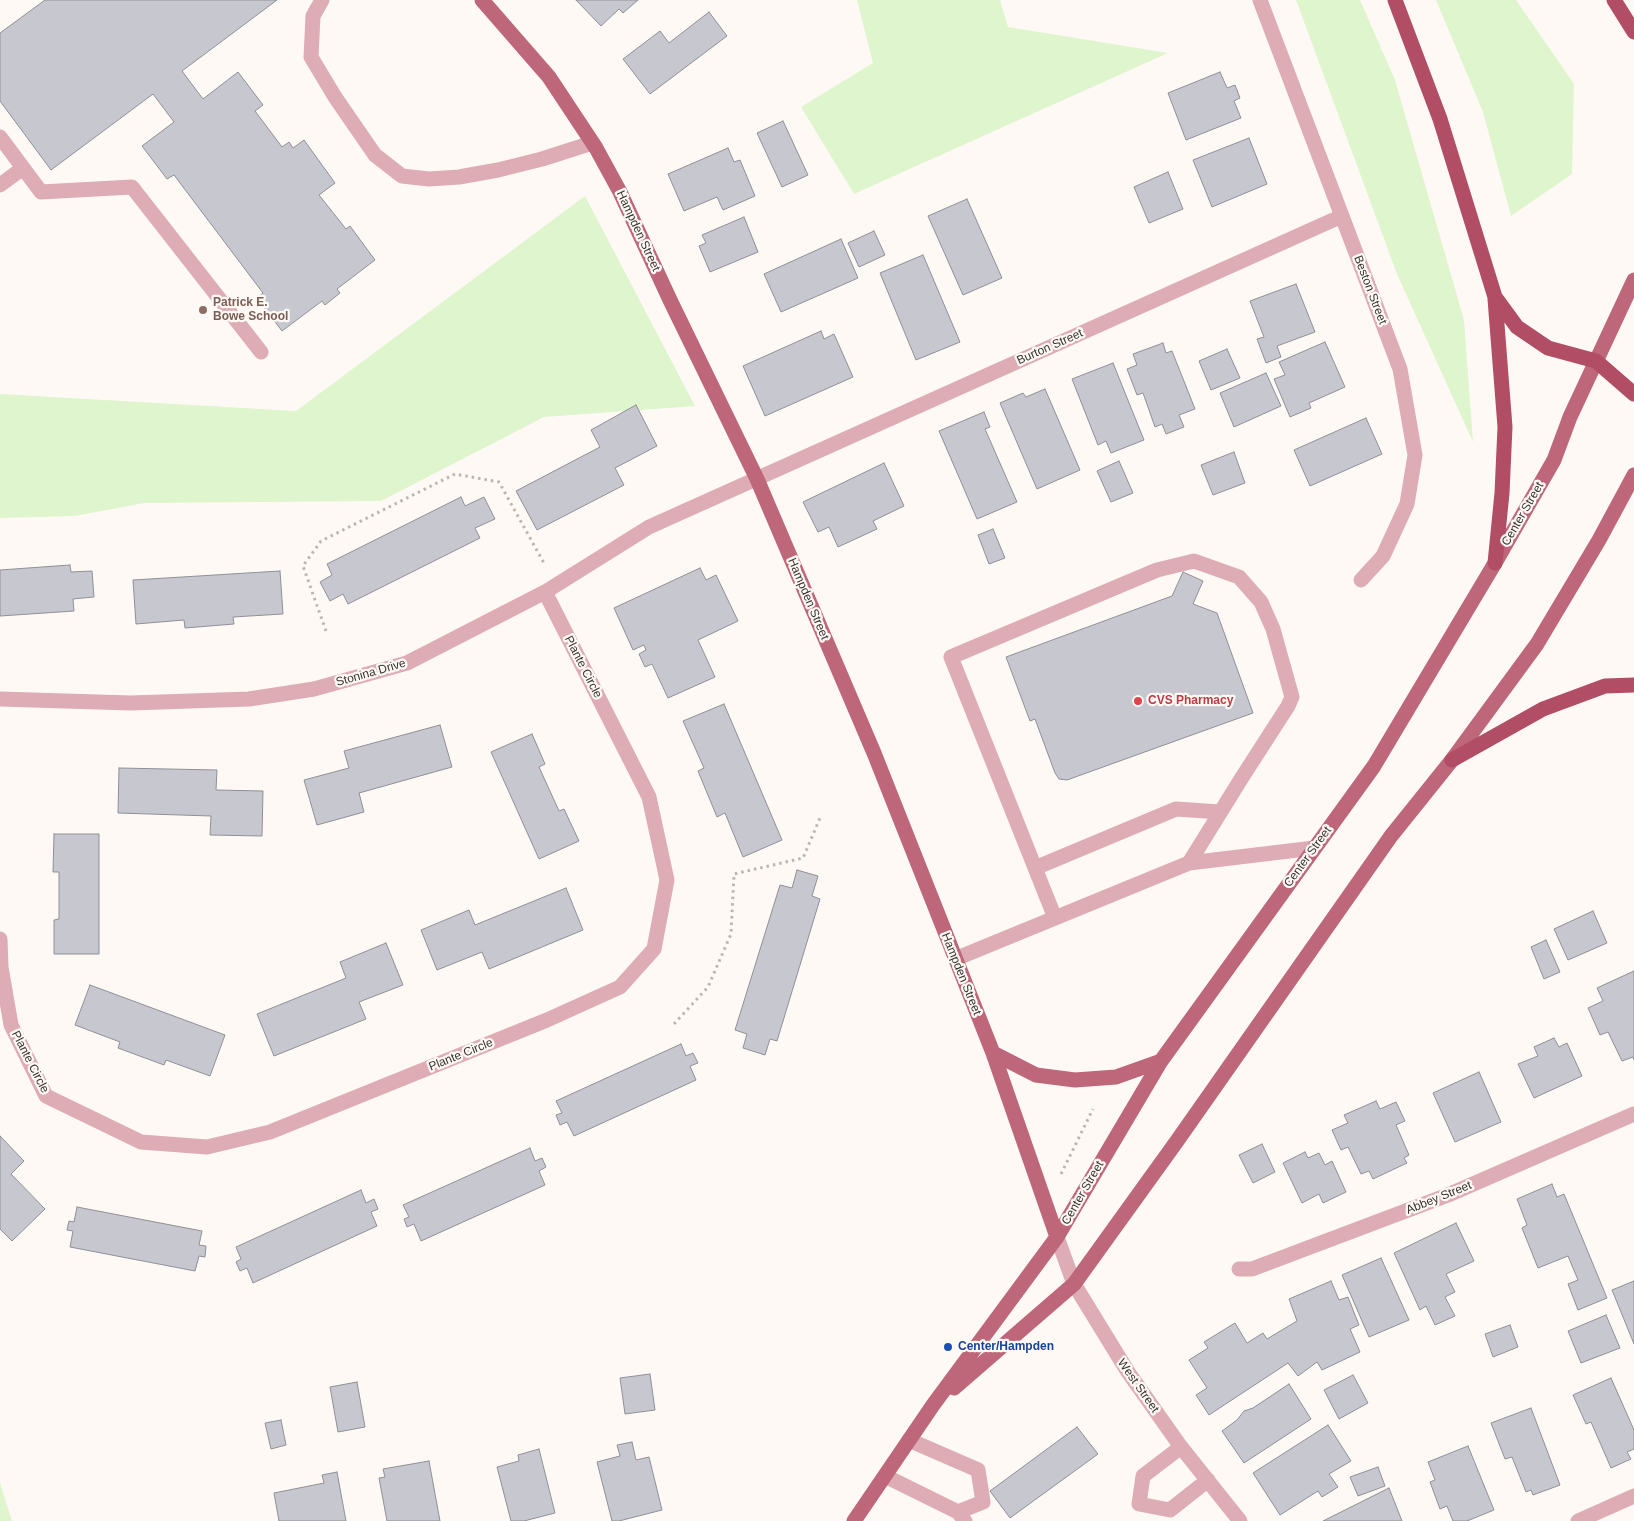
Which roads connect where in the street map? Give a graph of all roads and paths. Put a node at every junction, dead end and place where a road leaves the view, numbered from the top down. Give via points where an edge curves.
1 (322, 0) edge
2 (482, 0) edge
3 (1260, 0) edge
4 (1395, 0) edge
5 (1614, 0) edge
6 (1634, 32) edge
7 (0, 137) edge
8 (592, 143) junction
9 (23, 168) junction
10 (0, 185) edge
11 (1342, 216) junction
12 (1634, 280) edge
13 (1495, 297) junction
14 (260, 352) dead end
15 (1596, 361) junction
16 (1634, 394) edge
17 (1634, 475) edge
18 (757, 479) junction
19 (1495, 563) junction
20 (1361, 580) dead end
21 (550, 588) junction
22 (326, 631) dead end
23 (1634, 685) edge
24 (0, 699) edge
25 (1452, 760) junction
26 (1220, 812) junction
27 (820, 818) dead end
28 (1314, 848) junction
29 (1189, 863) junction
30 (1035, 868) junction
31 (1055, 918) junction
32 (0, 939) edge
33 (956, 959) junction
34 (674, 1024) dead end
35 (993, 1053) junction
36 (1160, 1061) junction
37 (1093, 1109) dead end
38 (1634, 1114) edge
39 (1060, 1175) dead end
40 (1057, 1237) junction
41 (1239, 1268) dead end
42 (1074, 1284) junction
43 (934, 1405) junction
44 (909, 1440) junction
45 (1181, 1447) junction
46 (885, 1476) junction
47 (1208, 1480) junction
48 (1634, 1496) edge
49 (1172, 1516) edge
50 (961, 1517) edge
51 (854, 1521) edge
52 (1240, 1521) edge
53 (1578, 1521) edge

1 - 8 street via 313,16 311,57 375,155 402,176 429,179 459,177 542,159
2 - 8 main road, Hampden Street via 549,77
3 - 11 street, Beston Street
4 - 13 highway via 1440,119
5 - 6 highway
7 - 9 street
8 - 18 main road, Hampden Street via 620,192
9 - 10 street
9 - 14 street via 41,192 132,187
11 - 18 street, Burton Street
11 - 20 street, Beston Street via 1400,369 1415,455 1408,504 1383,556
12 - 15 main road, Center Street
13 - 15 highway via 1517,327 1548,348
13 - 19 highway via 1505,426
15 - 16 highway
15 - 19 main road, Center Street via 1554,460
17 - 25 main road, Center Street via 1537,644
18 - 21 street, Stonina Drive via 649,528
18 - 33 main road, Hampden Street via 874,753
19 - 28 main road, Center Street via 1374,766
21 - 22 path via 499,482 455,474 321,540 303,566
21 - 24 street, Stonina Drive via 407,663 314,689 248,700 131,703
21 - 32 street, Plante Circle via 649,797 667,880 654,949 620,987 547,1020 270,1132 207,1147 140,1142 46,1096 11,1025 1,967
23 - 25 highway via 1605,686 1542,709
25 - 42 main road, Center Street via 1390,836
26 - 29 street
26 - 30 street via 1176,809
26 - 30 street via 1292,697 1274,629 1261,602 1239,577 1194,561 1158,570 951,657
27 - 34 path via 804,858 734,874 731,934 708,987
28 - 29 street
28 - 36 main road, Center Street
29 - 31 street
30 - 31 street
31 - 33 street
33 - 35 main road, Hampden Street
35 - 36 main road via 1036,1075 1075,1080 1116,1077
35 - 40 main road, Hampden Street
36 - 40 main road, Center Street
37 - 39 path
38 - 41 street, Abbey Street via 1448,1195 1252,1269
40 - 42 street, West Street
40 - 43 main road, Center Street
42 - 43 main road, Center Street
42 - 45 street, West Street via 1128,1372
43 - 44 main road, Center Street
44 - 46 main road, Center Street
44 - 50 street via 978,1470 983,1502
45 - 47 street, West Street
45 - 49 street via 1143,1476 1139,1504
46 - 50 street
46 - 51 main road, Center Street
47 - 49 street
47 - 52 street, West Street
48 - 53 street

